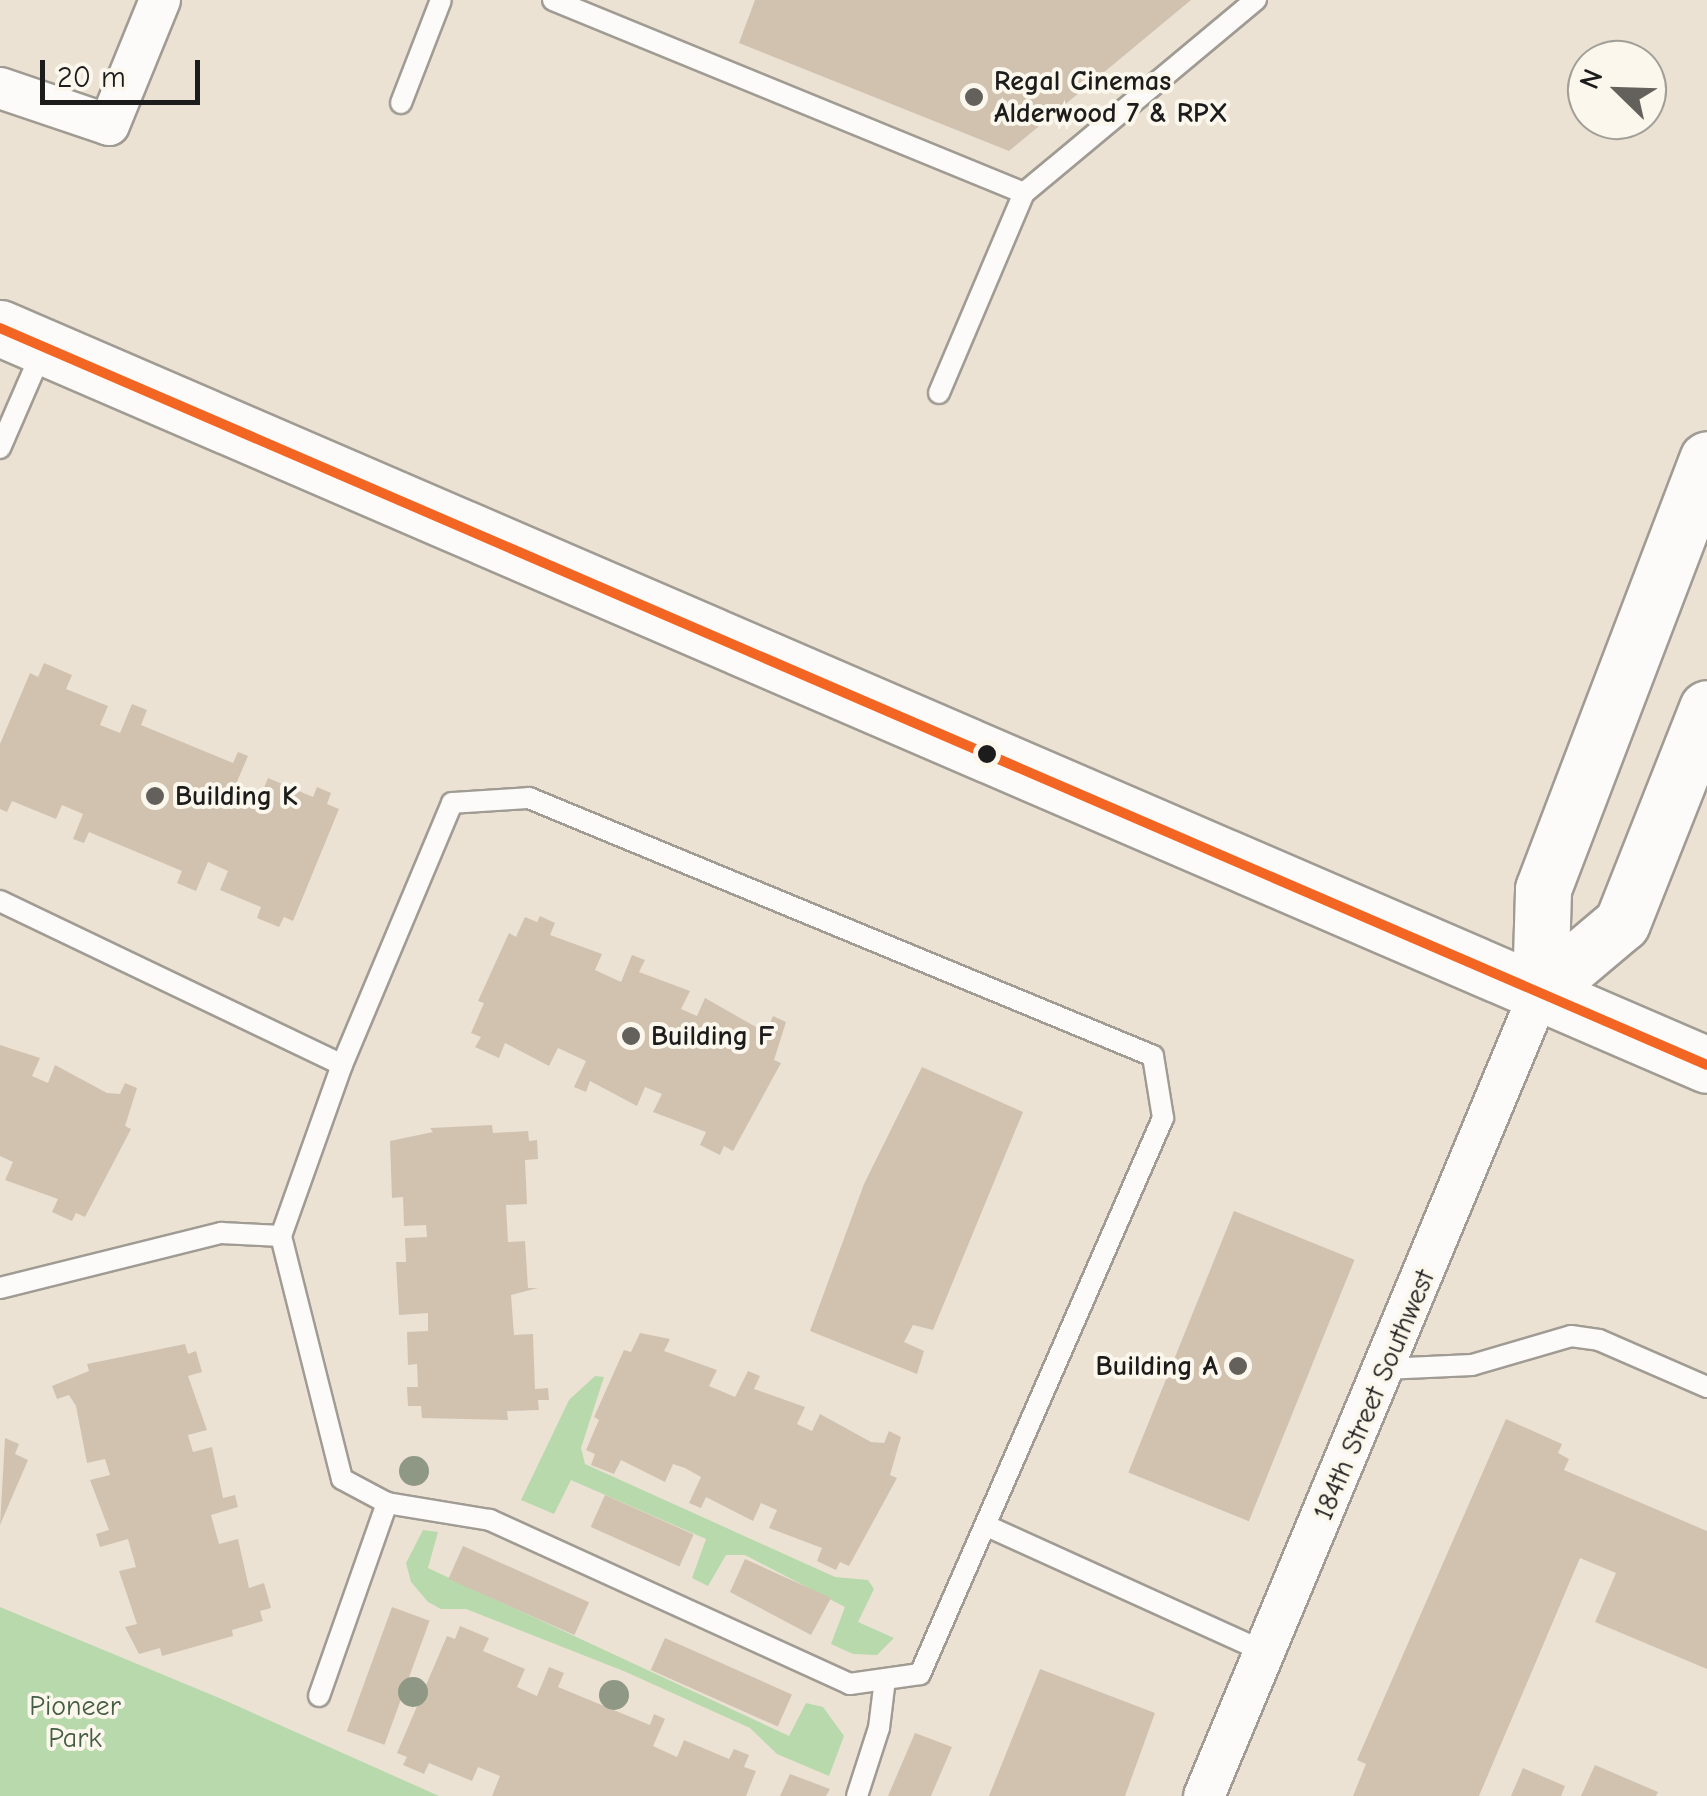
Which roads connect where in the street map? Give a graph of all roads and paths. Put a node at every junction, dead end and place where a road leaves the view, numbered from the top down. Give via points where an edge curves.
1 (160, 0) edge
2 (442, 0) edge
3 (554, 0) edge
4 (1256, 0) edge
5 (0, 88) edge
6 (400, 103) dead end
7 (1024, 193) junction
8 (22, 338) edge
9 (938, 394) dead end
10 (0, 448) edge
11 (1707, 459) edge
12 (1707, 708) edge
13 (0, 901) edge
14 (1540, 992) junction
15 (342, 1065) junction
16 (1707, 1065) edge
17 (281, 1236) junction
18 (0, 1288) edge
19 (1384, 1368) junction
20 (1707, 1387) edge
21 (387, 1503) junction
22 (987, 1526) junction
23 (1267, 1652) junction
24 (885, 1679) junction
25 (320, 1696) dead end
26 (857, 1796) edge
27 (1204, 1796) edge

1 - 5 street via 109,125
2 - 6 lane
3 - 7 lane
4 - 7 lane
7 - 9 lane
8 - 10 lane
8 - 14 main road
11 - 14 main road, 184th Street Southwest via 1544,888
12 - 14 main road, 184th Street Southwest via 1622,923
13 - 15 lane
14 - 16 main road
14 - 19 street, 184th Street Southwest
15 - 17 lane
15 - 22 lane via 452,803 529,798 1153,1056 1163,1118
17 - 18 lane via 220,1233
17 - 21 lane via 342,1479
19 - 20 lane via 1472,1365 1571,1336 1599,1340
19 - 23 street, 184th Street Southwest
21 - 24 lane via 490,1520 850,1684
21 - 25 lane
22 - 23 lane
22 - 24 lane via 920,1674
23 - 27 street, 184th Street Southwest
24 - 26 lane via 879,1728

